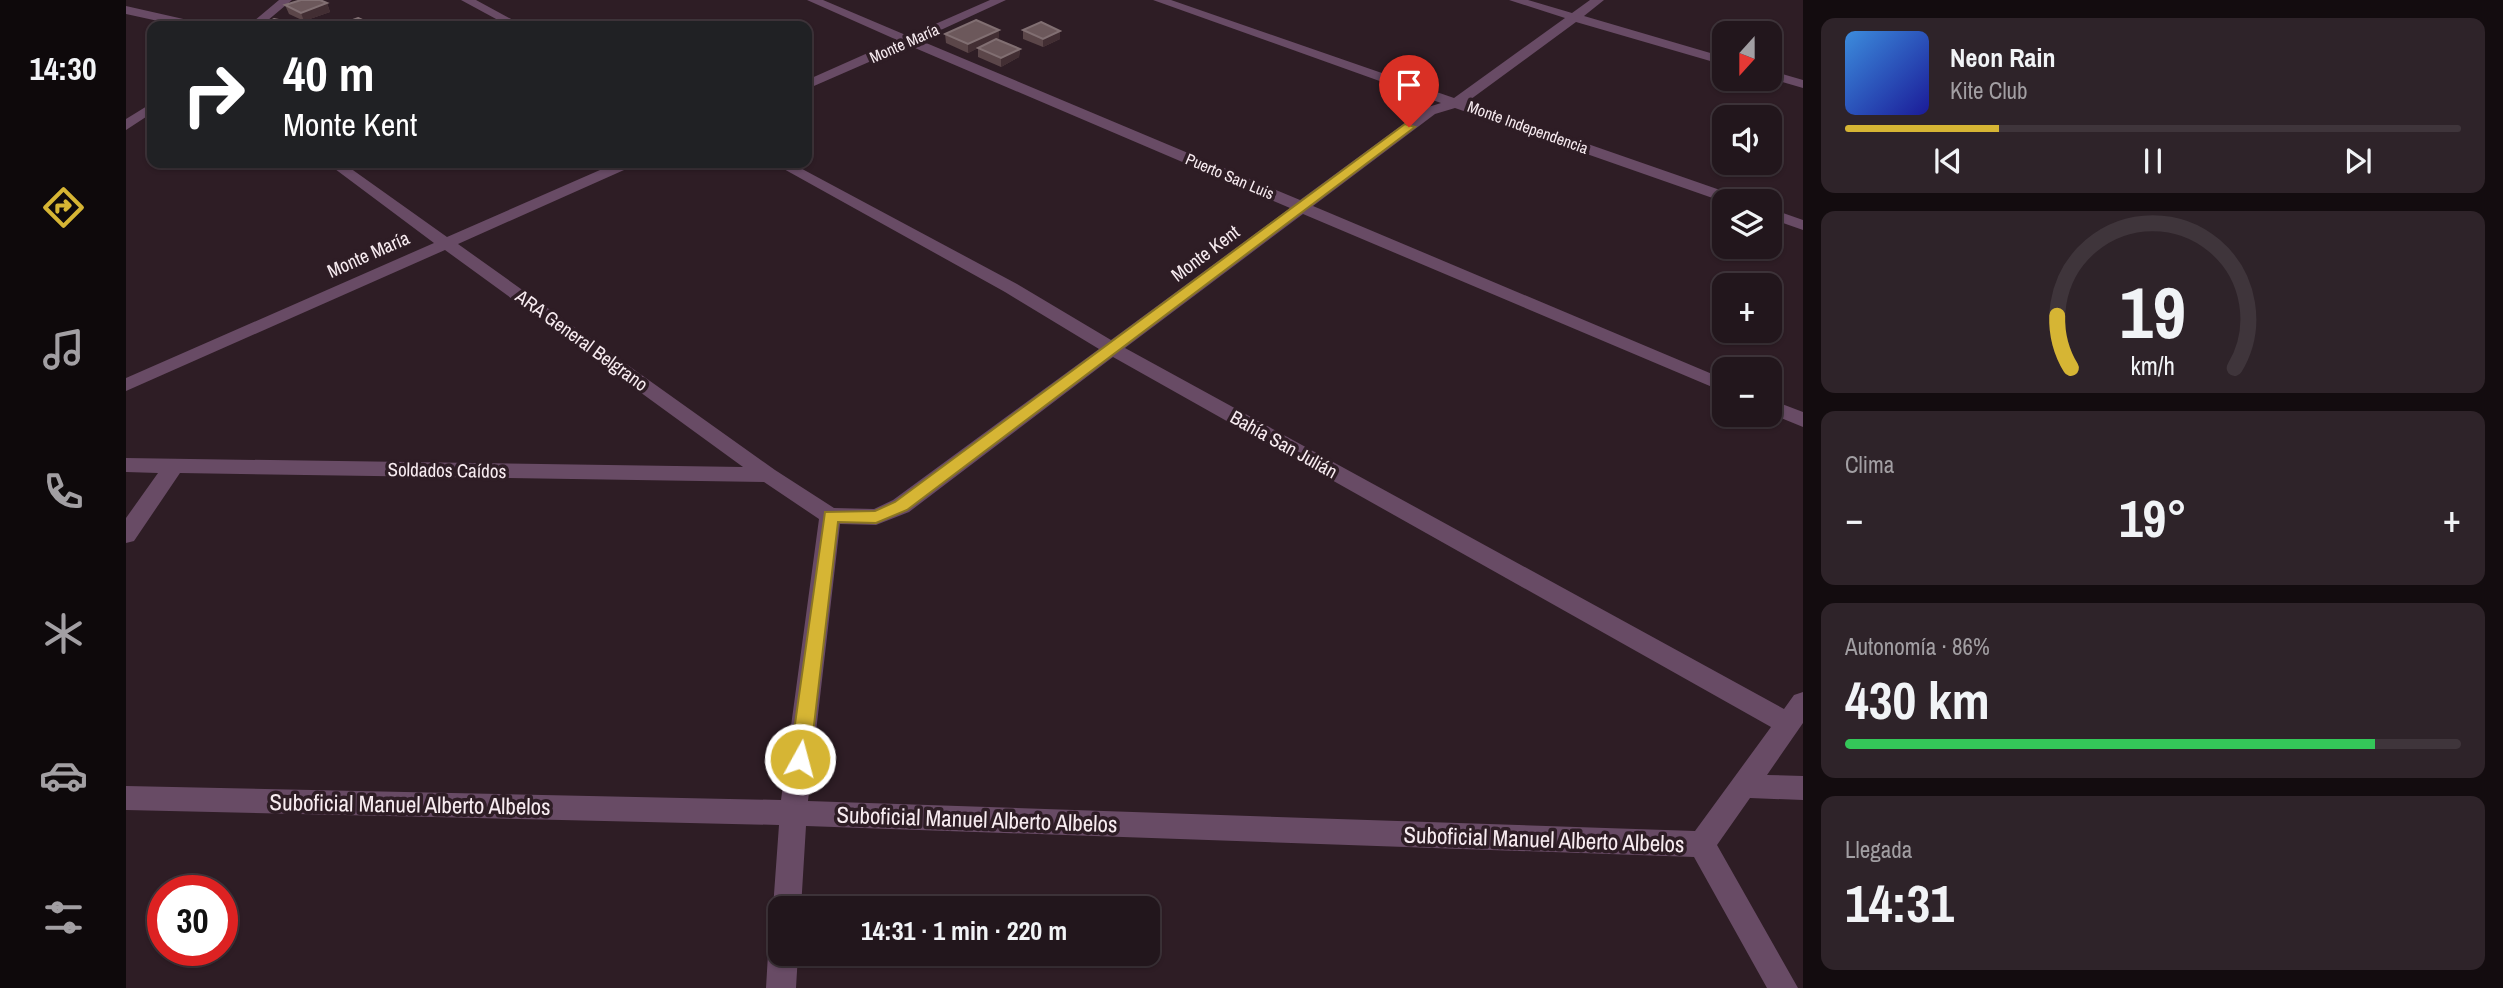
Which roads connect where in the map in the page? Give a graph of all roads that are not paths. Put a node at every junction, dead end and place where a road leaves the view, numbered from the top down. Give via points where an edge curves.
1 (286, 0) edge
2 (467, 0) edge
3 (813, 0) edge
4 (1000, 0) edge
5 (1159, 0) edge
6 (1515, 0) edge
7 (1598, 0) edge
8 (126, 10) edge
9 (1575, 17) junction
10 (175, 21) edge
11 (260, 21) edge
12 (508, 21) edge
13 (909, 40) junction
14 (1712, 57) edge
15 (1782, 78) edge
16 (812, 83) edge
17 (1803, 84) edge
18 (1458, 102) junction
19 (147, 111) edge
20 (126, 126) edge
21 (341, 168) edge
22 (617, 168) edge
23 (789, 168) edge
24 (1712, 192) edge
25 (1303, 206) junction
26 (1782, 218) edge
27 (1803, 225) edge
28 (447, 242) junction
29 (1112, 349) junction
30 (1712, 381) edge
31 (126, 385) edge
32 (1782, 411) edge
33 (1803, 420) edge
34 (126, 465) edge
35 (174, 466) junction
36 (768, 475) junction
37 (830, 516) junction
38 (126, 535) edge
39 (1796, 713) edge
40 (1745, 786) junction
41 (1803, 788) edge
42 (126, 798) edge
43 (793, 813) junction
44 (1702, 844) junction
45 (787, 896) edge
46 (782, 966) edge
47 (781, 988) edge
48 (1783, 988) edge

1 - 11 street
2 - 12 street
3 - 13 street, Puerto San Luis
4 - 13 street, Monte María
5 - 18 street, Monte Independencia
6 - 9 street
7 - 9 street, Monte Kent
8 - 10 street
9 - 14 street
9 - 18 street, Monte Kent
13 - 16 street, Monte María
13 - 25 street, Puerto San Luis
15 - 17 street
18 - 24 street, Monte Independencia
18 - 25 street, Monte Kent via 1430,111
19 - 20 street
21 - 28 street, ARA General Belgrano
22 - 28 street, Monte María
23 - 29 street, Bahía San Julián via 1011,288
25 - 29 street, Monte Kent
25 - 30 street, Puerto San Luis
26 - 27 street
28 - 31 street, Monte María
28 - 36 street, ARA General Belgrano
29 - 37 street, Monte Kent via 901,506 876,517
29 - 39 street, Bahía San Julián
32 - 33 street
34 - 35 street, Soldados Caídos
35 - 36 street, Soldados Caídos
35 - 38 street
36 - 37 street, ARA General Belgrano
37 - 43 street
39 - 40 street
40 - 41 street
40 - 44 street
42 - 43 street, Suboficial Manuel Alberto Albelos
43 - 44 street, Suboficial Manuel Alberto Albelos
43 - 45 street
44 - 48 street
46 - 47 street

